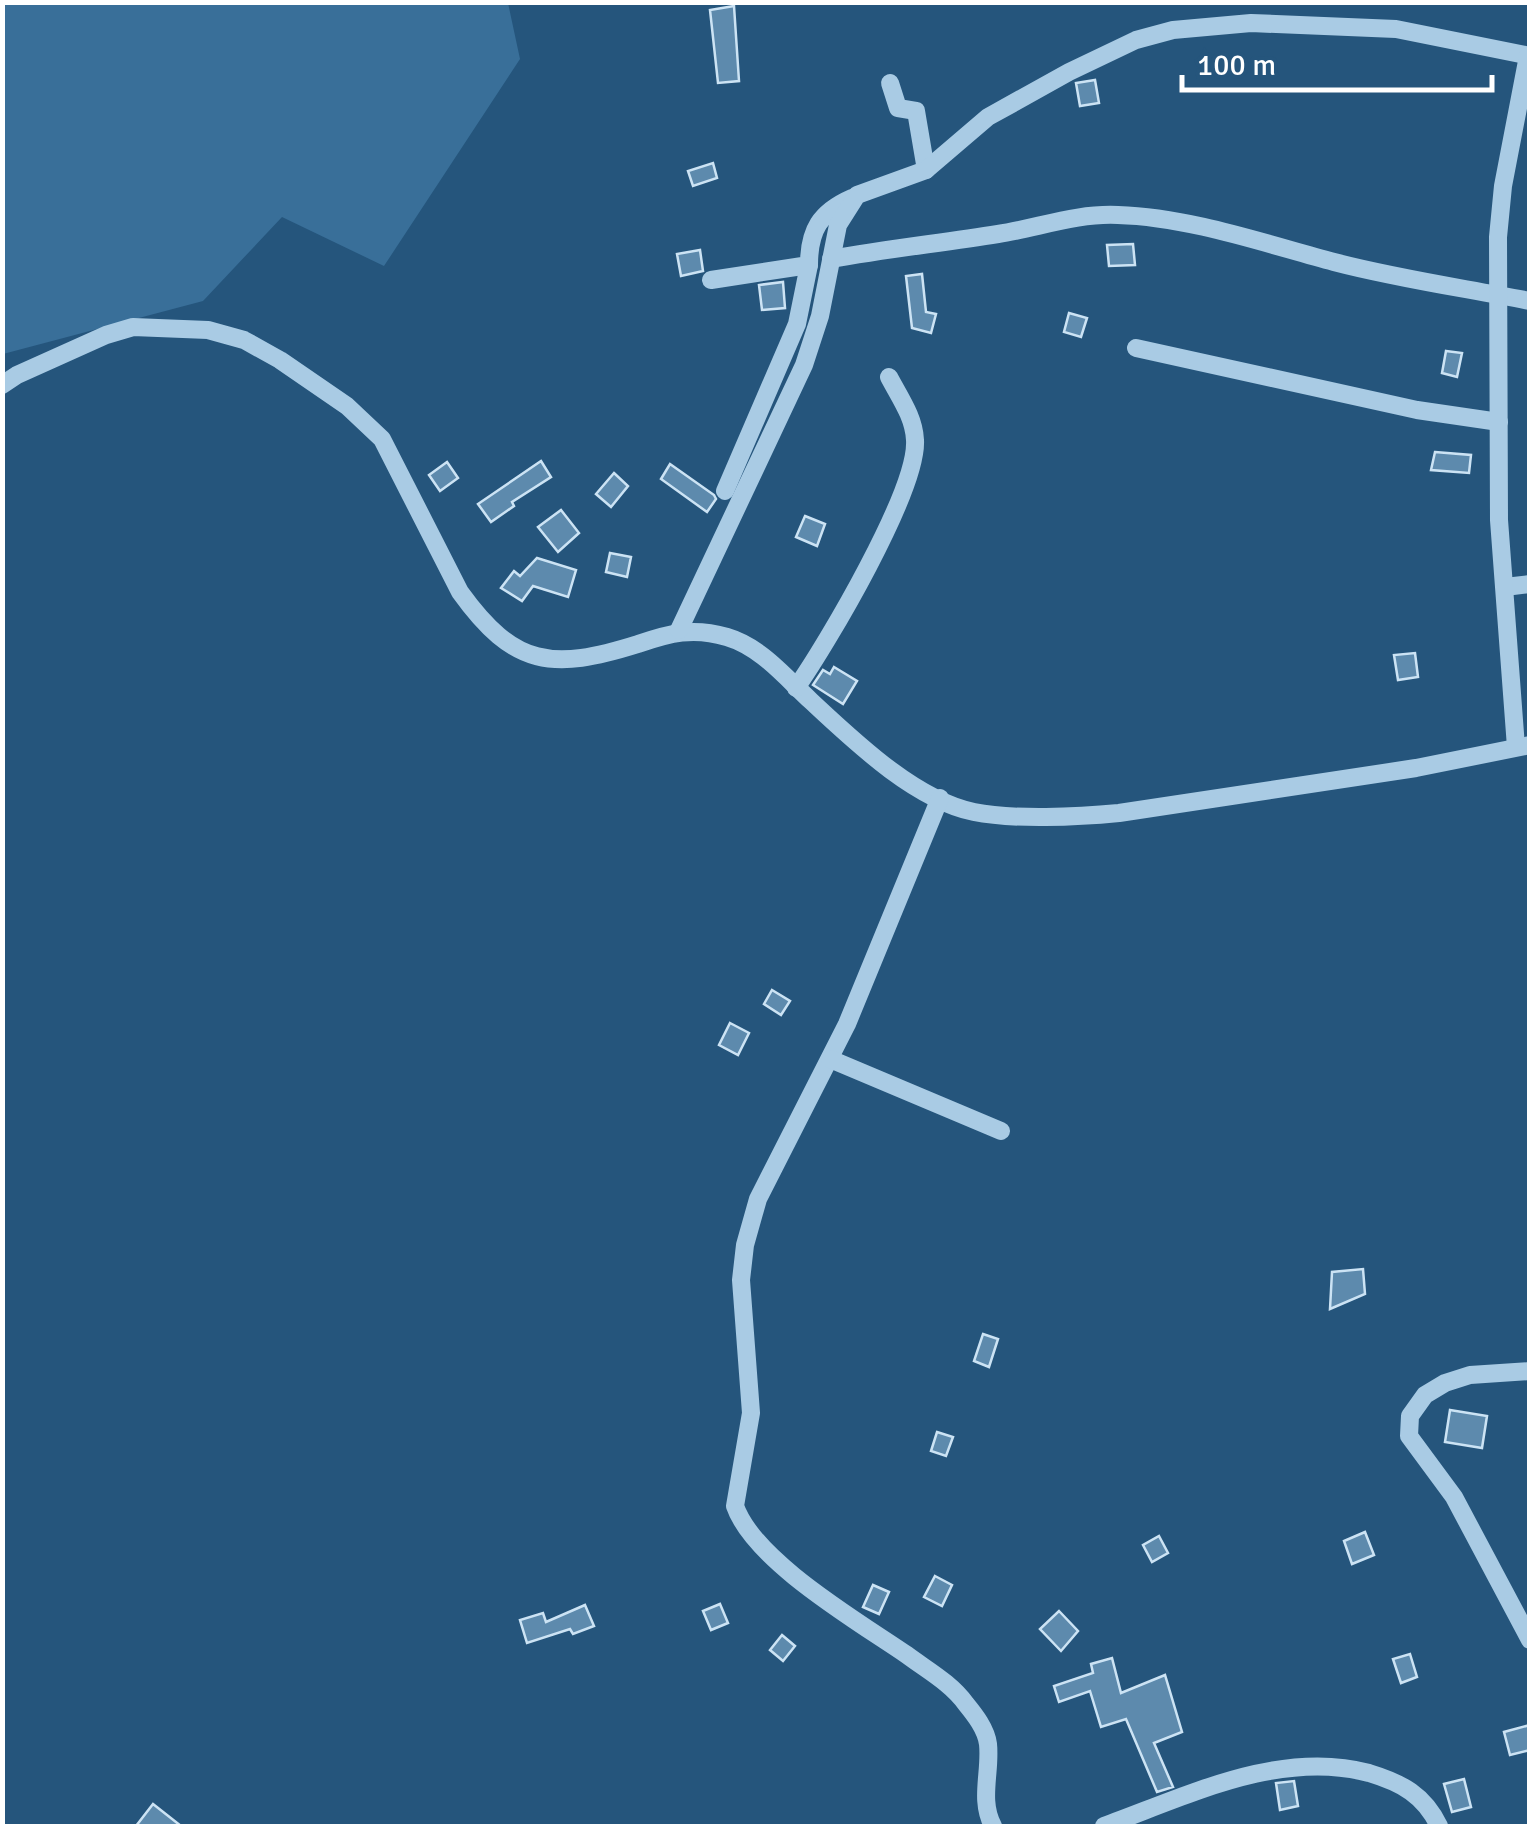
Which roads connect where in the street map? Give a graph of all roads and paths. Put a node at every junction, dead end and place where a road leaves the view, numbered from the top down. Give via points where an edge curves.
1 (1529, 56) edge
2 (890, 83) dead end
3 (926, 170) junction
4 (857, 195) junction
5 (831, 259) junction
6 (809, 265) junction
7 (712, 280) dead end
8 (1500, 295) junction
9 (1530, 300) edge
10 (1136, 348) dead end
11 (889, 378) dead end
12 (2, 385) edge
13 (1499, 422) junction
14 (725, 490) dead end
15 (1530, 584) edge
16 (1505, 587) junction
17 (679, 630) junction
18 (796, 688) junction
19 (1523, 746) edge
20 (940, 798) junction
21 (830, 1059) junction
22 (1001, 1132) dead end
23 (1530, 1372) edge
24 (1530, 1640) edge
25 (993, 1826) edge
26 (1104, 1826) edge
27 (1439, 1826) edge

1 - 3 street via 1382,28 1251,23 1172,30 1136,40 988,117
1 - 8 street via 1503,186
2 - 3 street via 898,108 916,112
3 - 4 street
4 - 5 street via 838,226
4 - 6 street via 822,214 809,242
5 - 8 street via 1083,216 1124,215
5 - 17 street via 804,366
6 - 7 street
6 - 14 street via 797,324
8 - 9 street
8 - 13 street
10 - 13 street
11 - 18 street via 914,426 909,480 836,626
12 - 17 street via 133,327 228,334 280,360 368,423 460,592 513,648 572,659
13 - 16 street
15 - 16 street
16 - 19 street
17 - 18 street via 746,644
18 - 20 street via 902,777
19 - 20 street via 1090,816 978,813
20 - 21 street
21 - 22 street
21 - 25 street via 758,1199 745,1246 741,1313 751,1412 735,1506 786,1569 964,1700 988,1742 985,1799
23 - 24 street via 1446,1383 1424,1395 1410,1416 1410,1436 1454,1497
26 - 27 street via 1228,1782 1305,1765 1398,1781 1417,1794

